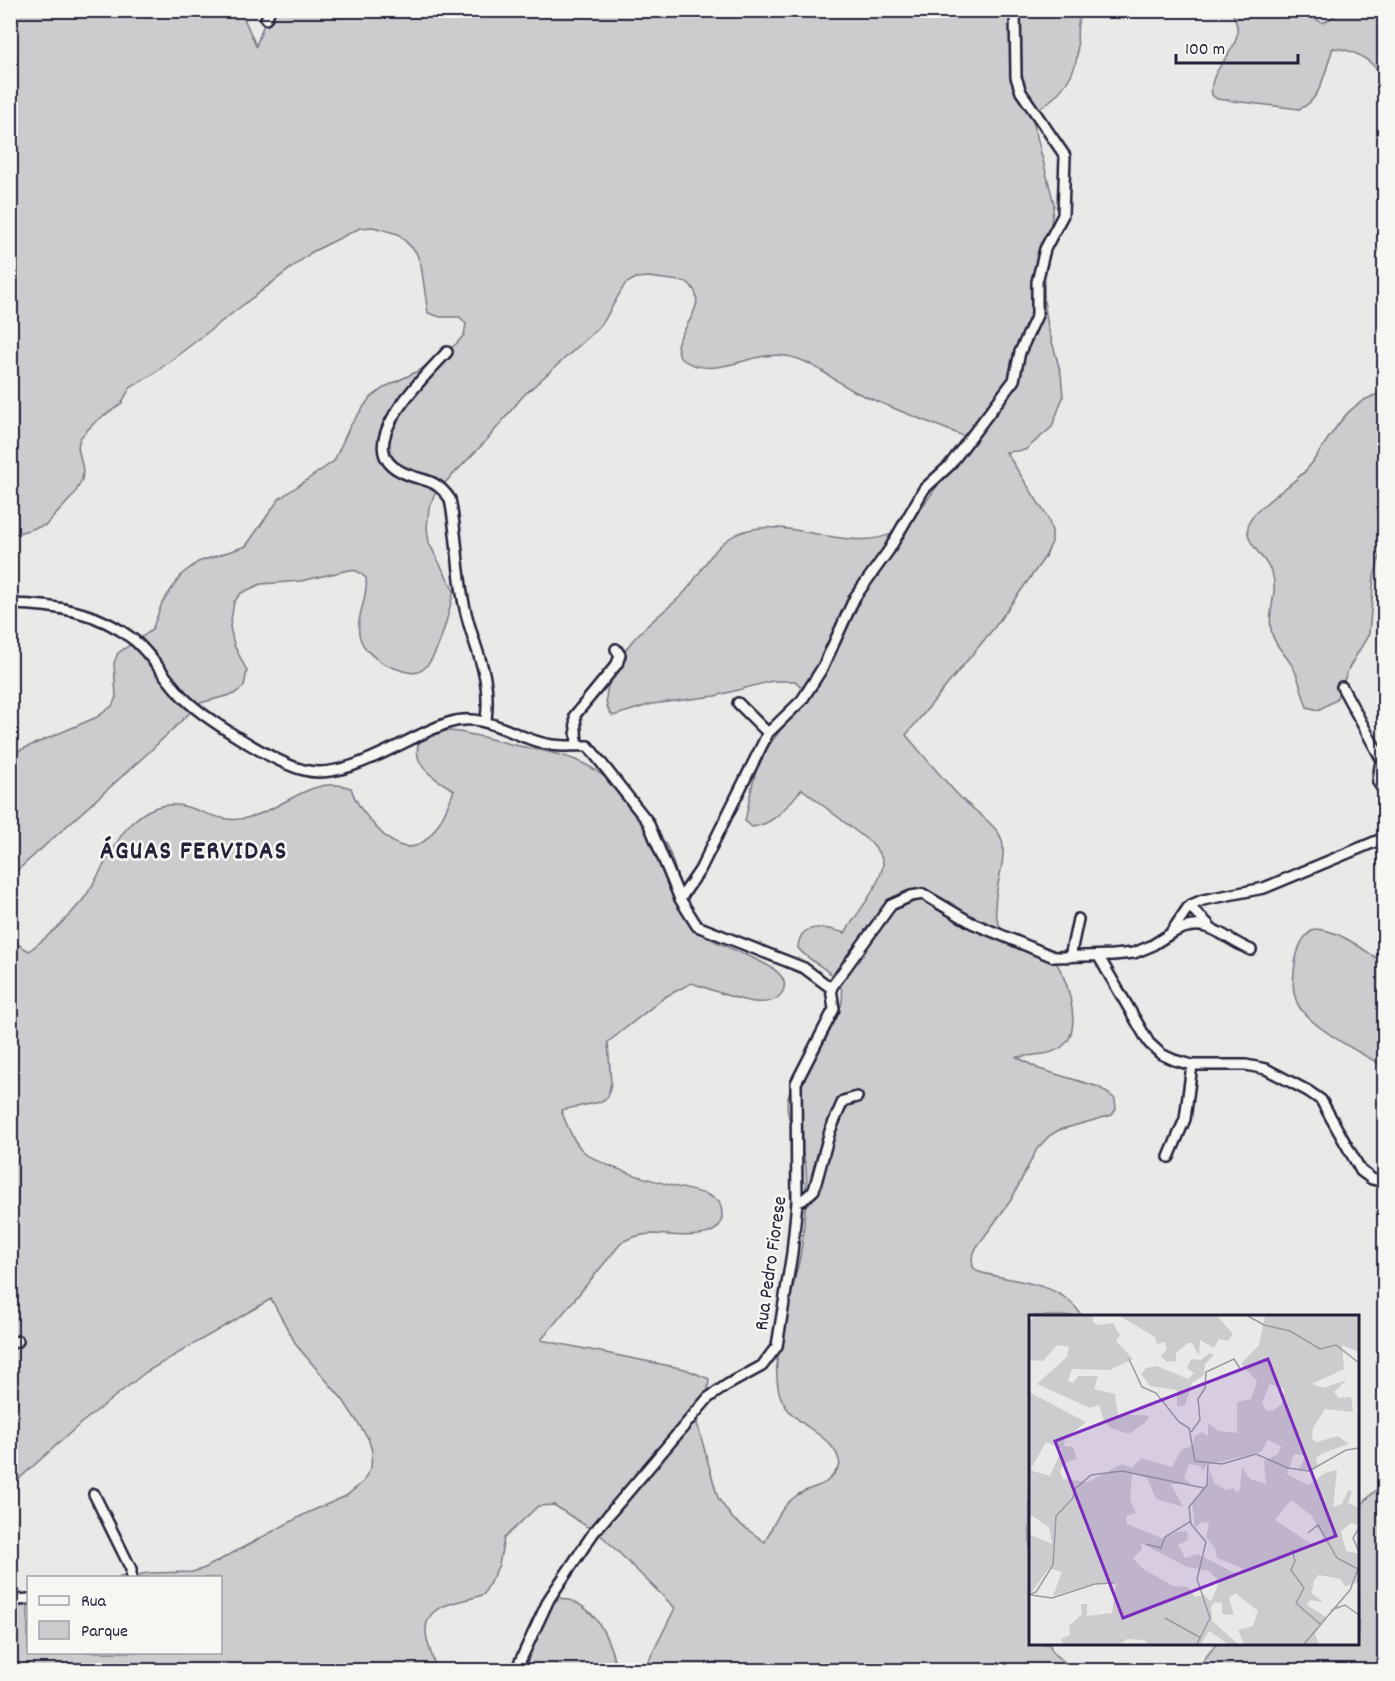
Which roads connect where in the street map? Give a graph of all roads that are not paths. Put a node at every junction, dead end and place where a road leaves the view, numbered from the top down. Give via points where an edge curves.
1 (1015, 10) edge
2 (447, 352) dead end
3 (10, 604) edge
4 (616, 649) dead end
5 (1342, 687) dead end
6 (738, 703) dead end
7 (486, 720) junction
8 (768, 733) junction
9 (577, 745) junction
10 (1384, 761) edge
11 (1384, 791) edge
12 (1384, 838) edge
13 (680, 899) junction
14 (1189, 906) junction
15 (1078, 920) dead end
16 (1208, 924) junction
17 (1170, 934) junction
18 (1251, 950) dead end
19 (1070, 957) junction
20 (1099, 957) junction
21 (831, 988) junction
22 (1192, 1065) junction
23 (857, 1096) dead end
24 (1169, 1157) dead end
25 (1384, 1182) edge
26 (797, 1202) junction
27 (94, 1494) dead end
28 (131, 1576) edge
29 (27, 1599) edge
30 (10, 1601) edge
31 (516, 1671) edge

1 - 8 street via 1021,92 1065,156 1063,215 1045,249 1037,282 1037,315 1020,352 1014,380 949,466 924,489 889,550 855,597 824,667 802,700
2 - 7 street via 398,409 382,444 386,459 399,471 430,479 450,499 466,616 486,674
3 - 7 street via 75,609 105,622 134,640 201,712 282,762 305,771 326,772 353,764 448,723
4 - 9 street via 620,655 617,664 575,715
5 - 10 street
6 - 8 street
7 - 9 street via 553,745
8 - 13 street via 700,870
9 - 13 street via 588,746 648,822
10 - 11 street via 1377,782
12 - 14 street via 1264,888 1219,895
13 - 21 street via 697,926 804,968
14 - 16 street
14 - 17 street
15 - 19 street
16 - 17 street
16 - 18 street
17 - 20 street via 1134,953
19 - 20 street
19 - 21 street via 1054,957 972,923 923,894 891,905
20 - 22 street via 1149,1043 1161,1054
21 - 26 street, Rua Pedro Fiorese via 834,1009 796,1083
22 - 24 street via 1185,1119
22 - 25 street via 1266,1069 1308,1091 1321,1100 1361,1171
23 - 26 street via 843,1101 830,1131 814,1190
26 - 31 street, Rua Pedro Fiorese via 777,1346 771,1358 708,1398 594,1532 549,1599
27 - 28 street
29 - 30 street

